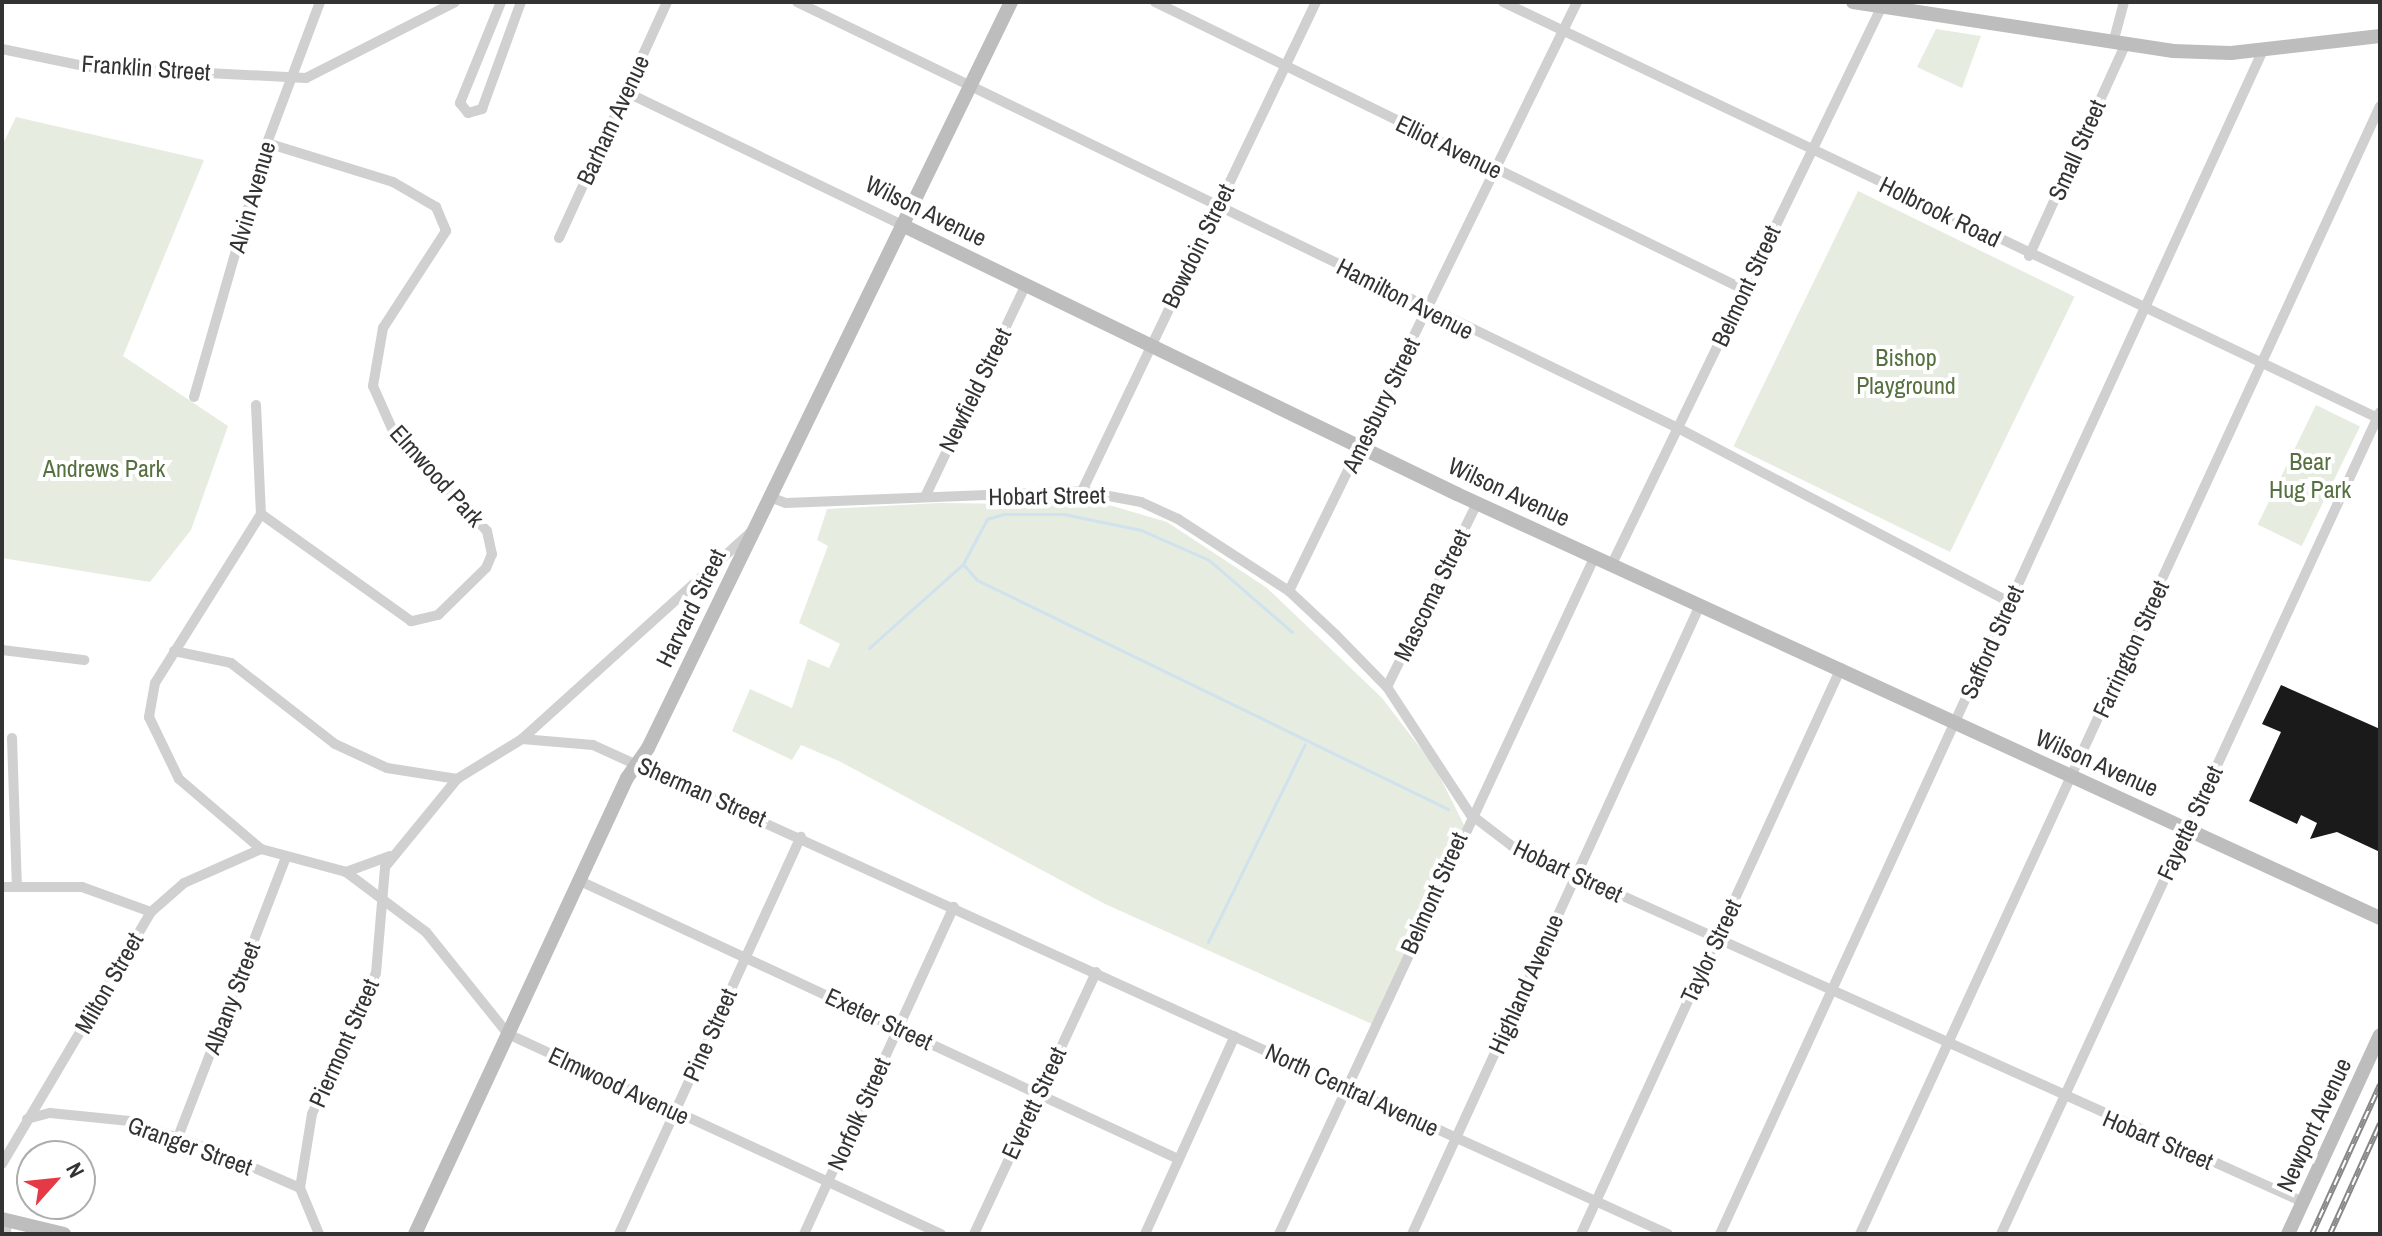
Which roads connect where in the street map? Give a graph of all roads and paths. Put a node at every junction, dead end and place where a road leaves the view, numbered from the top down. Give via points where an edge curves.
1 (320, 2) edge
2 (455, 2) edge
3 (501, 2) edge
4 (521, 2) edge
5 (667, 2) edge
6 (797, 2) edge
7 (1011, 2) edge
8 (1155, 2) edge
9 (1316, 2) edge
10 (1503, 2) edge
11 (1577, 2) edge
12 (1853, 2) edge
13 (2124, 2) edge
14 (1899, 6) edge
15 (1880, 10) junction
16 (1563, 30) junction
17 (2380, 36) edge
18 (2119, 44) junction
19 (2, 49) edge
20 (2263, 50) junction
21 (1286, 67) junction
22 (291, 78) junction
23 (971, 86) junction
24 (626, 92) junction
25 (2380, 106) edge
26 (267, 143) junction
27 (1812, 150) junction
28 (1496, 170) junction
29 (1218, 206) junction
30 (902, 225) junction
31 (559, 238) dead end
32 (2029, 256) junction
33 (1026, 284) junction
34 (1745, 290) junction
35 (1428, 309) junction
36 (2143, 309) junction
37 (1151, 347) junction
38 (2262, 363) junction
39 (194, 397) dead end
40 (256, 405) dead end
41 (2379, 416) edge
42 (1678, 428) junction
43 (1361, 447) junction
44 (1082, 491) junction
45 (770, 497) junction
46 (925, 497) junction
47 (1477, 503) junction
48 (261, 514) junction
49 (754, 529) junction
50 (1595, 556) junction
51 (1612, 564) junction
52 (1289, 591) junction
53 (2010, 602) junction
54 (1700, 605) junction
55 (2, 650) edge
56 (174, 651) junction
57 (84, 660) dead end
58 (1841, 668) junction
59 (1387, 687) junction
60 (1956, 723) junction
61 (12, 738) dead end
62 (522, 739) junction
63 (637, 762) junction
64 (2073, 777) junction
65 (457, 779) junction
66 (1470, 814) junction
67 (2188, 828) junction
68 (801, 837) junction
69 (261, 849) junction
70 (390, 856) junction
71 (285, 859) junction
72 (346, 872) junction
73 (1575, 875) junction
74 (580, 881) junction
75 (2, 887) edge
76 (17, 887) junction
77 (378, 899) junction
78 (954, 907) junction
79 (151, 912) junction
80 (2380, 918) edge
81 (1716, 939) junction
82 (745, 957) junction
83 (1096, 972) junction
84 (1830, 992) junction
85 (898, 1028) junction
86 (508, 1034) junction
87 (2380, 1035) edge
88 (1235, 1036) junction
89 (1948, 1046) junction
90 (1346, 1087) junction
91 (1039, 1092) junction
92 (2063, 1098) junction
93 (676, 1112) junction
94 (27, 1119) junction
95 (178, 1137) junction
96 (1456, 1138) junction
97 (1178, 1159) junction
98 (2, 1164) edge
99 (827, 1183) junction
100 (300, 1188) junction
101 (1596, 1202) junction
102 (2303, 1202) junction
103 (5, 1224) edge
104 (64, 1234) edge
105 (319, 1234) edge
106 (415, 1234) edge
107 (619, 1234) edge
108 (804, 1234) edge
109 (941, 1234) edge
110 (974, 1234) edge
111 (1145, 1234) edge
112 (1279, 1234) edge
113 (1412, 1234) edge
114 (1581, 1234) edge
115 (1668, 1234) edge
116 (1720, 1234) edge
117 (1860, 1234) edge
118 (2001, 1234) edge
119 (2288, 1234) edge

1 - 22 street, Alvin Avenue
2 - 22 street via 316,76
3 - 4 street via 460,103 468,113 482,109
5 - 24 street, Barham Avenue
6 - 23 street, Hamilton Avenue
7 - 23 street, Harvard Street
8 - 21 street, Elliot Avenue
9 - 21 street, Bowdoin Street
10 - 16 street, Holbrook Road
11 - 16 street, Amesbury Street
12 - 15 street
13 - 18 street, Small Street
14 - 15 street
14 - 18 street
15 - 27 street, Belmont Street
16 - 27 street, Holbrook Road
16 - 28 street, Amesbury Street
17 - 20 street
18 - 20 street via 2231,53
18 - 32 street, Small Street
19 - 22 street, Franklin Street via 89,67
20 - 36 street, Safford Street
21 - 28 street, Elliot Avenue
21 - 29 street, Bowdoin Street
22 - 26 street, Alvin Avenue
23 - 29 street, Hamilton Avenue
23 - 30 street, Harvard Street
24 - 30 street, Wilson Avenue
24 - 31 street, Barham Avenue
25 - 38 street, Farrington Street
26 - 39 street, Alvin Avenue
26 - 48 street, Elmwood Park via 393,182 433,204 446,231 383,328 375,346 373,386 393,431 487,531 493,546 488,565 438,615 411,621
27 - 32 street, Holbrook Road
27 - 34 street, Belmont Street
28 - 34 street, Elliot Avenue
28 - 35 street, Amesbury Street
29 - 35 street, Hamilton Avenue
29 - 37 street, Bowdoin Street
30 - 33 street, Wilson Avenue
30 - 45 street, Harvard Street
32 - 36 street, Holbrook Road
33 - 37 street, Wilson Avenue
33 - 46 street, Newfield Street
34 - 42 street, Belmont Street
35 - 42 street, Hamilton Avenue
35 - 43 street, Amesbury Street
36 - 38 street, Holbrook Road
36 - 53 street, Safford Street
37 - 43 street, Wilson Avenue
37 - 44 street, Bowdoin Street
38 - 41 street, Holbrook Road
38 - 64 street, Farrington Street
40 - 48 street
41 - 67 street, Fayette Street
42 - 51 street, Belmont Street
42 - 53 street, Hamilton Avenue
43 - 47 street, Wilson Avenue
43 - 52 street, Amesbury Street
44 - 46 street, Hobart Street
44 - 52 street, Hobart Street via 1141,502 1178,519
45 - 46 street, Hobart Street via 786,503
45 - 49 street, Harvard Street
47 - 50 street, Wilson Avenue
47 - 59 street, Mascoma Street
48 - 56 street
49 - 62 street
49 - 63 street, Harvard Street
50 - 51 street, Wilson Avenue
50 - 66 street, Belmont Street
51 - 54 street, Wilson Avenue
52 - 59 street, Hobart Street
53 - 60 street, Safford Street
54 - 58 street, Wilson Avenue
54 - 73 street, Highland Avenue
55 - 57 street
56 - 65 street via 231,663 335,744 371,762
56 - 69 street, Elmwood Avenue via 149,699 156,737 196,798
58 - 60 street, Wilson Avenue
58 - 81 street, Taylor Street
59 - 66 street, Hobart Street
60 - 64 street, Wilson Avenue
60 - 84 street, Safford Street
61 - 76 street
62 - 63 street, Sherman Street via 593,745
62 - 65 street
63 - 68 street, Sherman Street
63 - 74 street, Harvard Street
64 - 67 street, Wilson Avenue
64 - 89 street, Farrington Street
65 - 70 street, Piermont Street
66 - 73 street, Hobart Street via 1512,846
66 - 90 street, Belmont Street
67 - 80 street, Wilson Avenue
67 - 92 street, Fayette Street
68 - 78 street, Sherman Street
68 - 82 street, Pine Street
69 - 71 street, Elmwood Avenue
69 - 79 street, Milton Street via 184,883
70 - 72 street
70 - 77 street, Piermont Street
71 - 72 street, Elmwood Avenue
71 - 95 street, Albany Street
72 - 77 street, Elmwood Avenue
73 - 81 street, Hobart Street
73 - 96 street, Highland Avenue
74 - 82 street, Exeter Street
74 - 86 street, Harvard Street
75 - 76 street
76 - 79 street via 93,890
77 - 86 street, Elmwood Avenue via 404,912 435,941
77 - 100 street, Piermont Street via 376,973 312,1114
78 - 83 street, Sherman Street
78 - 85 street, Norfolk Street
79 - 94 street, Milton Street
81 - 84 street, Hobart Street
81 - 101 street, Taylor Street
82 - 85 street, Exeter Street
82 - 93 street, Pine Street
83 - 88 street, Sherman Street
83 - 91 street, Everett Street
84 - 89 street, Hobart Street
84 - 116 street, Safford Street
85 - 91 street, Exeter Street
85 - 99 street, Norfolk Street
86 - 93 street, Elmwood Avenue
86 - 106 street, Harvard Street
87 - 102 street, Newport Avenue
88 - 90 street, North Central Avenue
88 - 97 street, North Central Avenue
89 - 92 street, Hobart Street
89 - 117 street, Farrington Street
90 - 96 street, North Central Avenue
90 - 112 street, Belmont Street
91 - 97 street, Exeter Street
91 - 110 street, Everett Street
92 - 102 street, Hobart Street
92 - 118 street, Fayette Street
93 - 99 street, Elmwood Avenue
93 - 107 street, Pine Street
94 - 95 street, Granger Street via 50,1113 130,1121
94 - 98 street, Milton Street
95 - 100 street, Granger Street
96 - 101 street, North Central Avenue
96 - 113 street, Highland Avenue
97 - 111 street, North Central Avenue
99 - 108 street, Norfolk Street
99 - 109 street, Elmwood Avenue
100 - 105 street
101 - 114 street, Taylor Street
101 - 115 street, North Central Avenue
102 - 119 street, Newport Avenue
103 - 104 street

